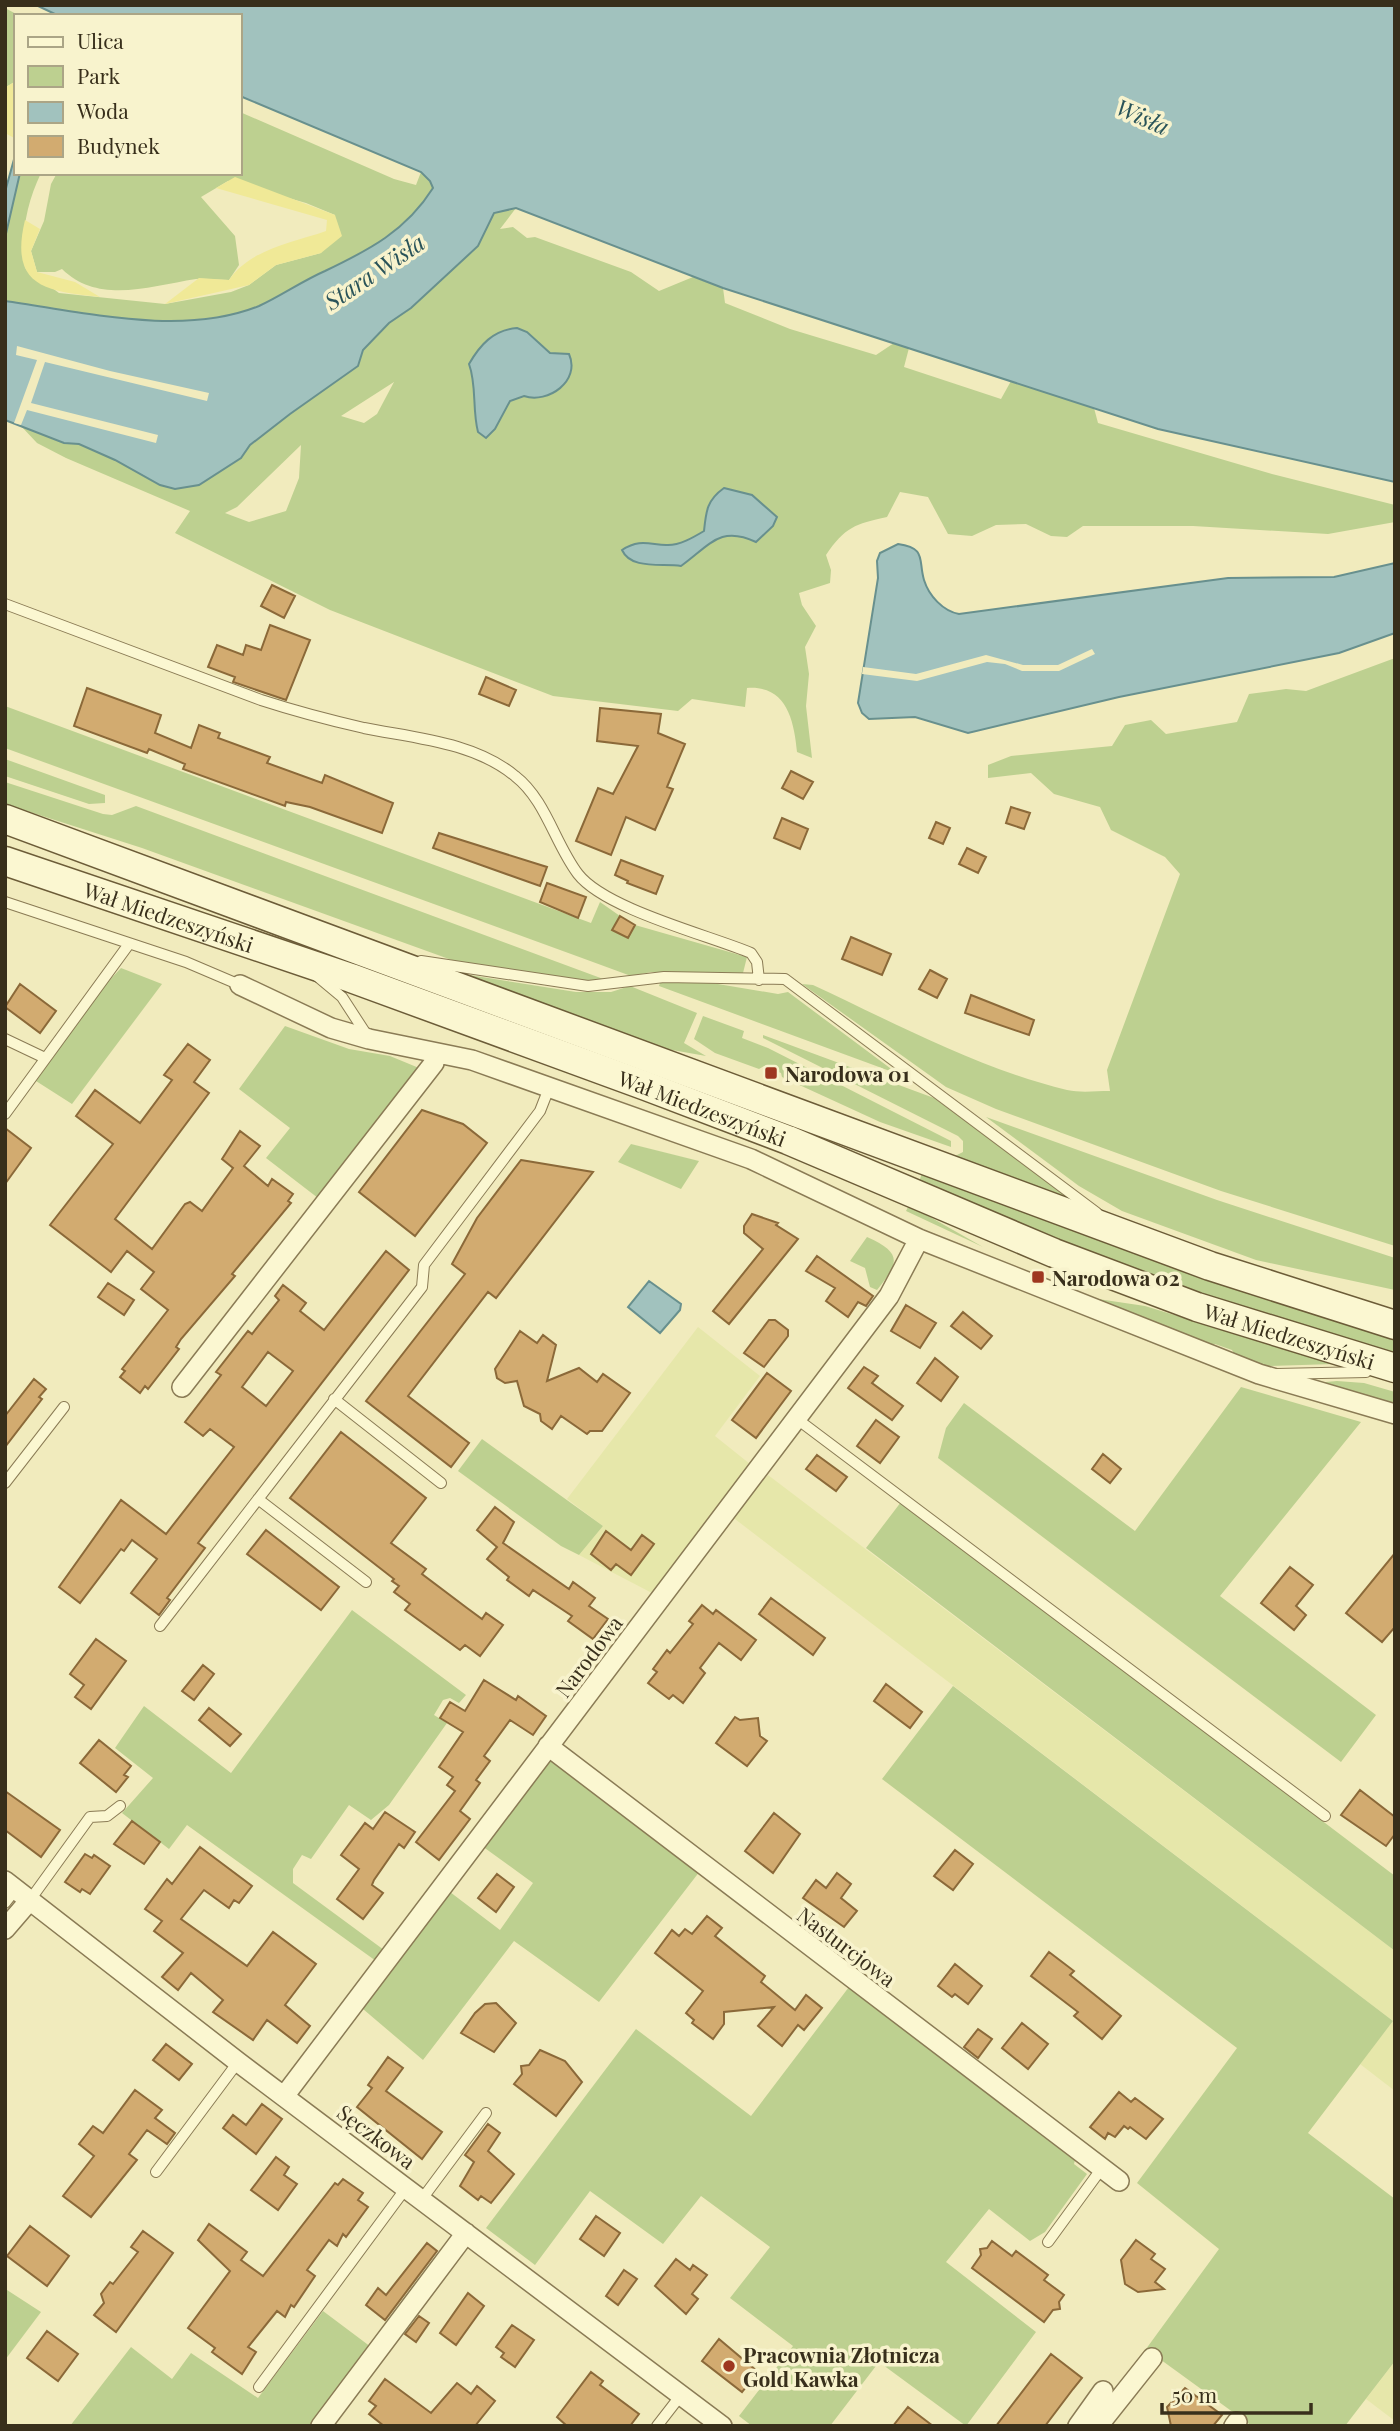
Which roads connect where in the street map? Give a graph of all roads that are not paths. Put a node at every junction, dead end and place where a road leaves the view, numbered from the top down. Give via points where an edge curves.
1 (5, 604) edge
2 (5, 819) edge
3 (5, 860) edge
4 (5, 902) edge
5 (130, 944) junction
6 (357, 949) junction
7 (296, 959) junction
8 (759, 979) junction
9 (240, 985) joint
10 (5, 1039) edge
11 (369, 1039) junction
12 (45, 1058) junction
13 (435, 1063) dead end
14 (549, 1088) junction
15 (5, 1114) edge
16 (1126, 1234) junction
17 (919, 1240) junction
18 (1395, 1325) edge
19 (1395, 1368) edge
20 (1259, 1374) junction
21 (1395, 1376) edge
22 (182, 1387) dead end
23 (334, 1399) junction
24 (64, 1407) dead end
25 (1395, 1414) edge
26 (797, 1419) junction
27 (5, 1483) edge
28 (441, 1483) dead end
29 (257, 1499) junction
30 (366, 1582) dead end
31 (160, 1626) dead end
32 (548, 1746) junction
33 (120, 1806) dead end
34 (1325, 1816) dead end
35 (14, 1893) edge
36 (5, 1929) edge
37 (238, 2062) junction
38 (285, 2095) junction
39 (486, 2113) dead end
40 (1102, 2168) junction
41 (156, 2172) dead end
42 (1119, 2181) dead end
43 (414, 2193) junction
44 (466, 2233) junction
45 (1048, 2242) dead end
46 (1152, 2358) dead end
47 (259, 2387) dead end
48 (1103, 2391) dead end
49 (681, 2395) junction
50 (321, 2426) edge
51 (657, 2426) edge
52 (722, 2426) edge
53 (1078, 2426) edge
54 (1098, 2426) edge

1 - 8 lane via 261,700 434,741 490,761 515,776 531,793 587,884 600,894 751,953
2 - 6 main road, Wał Miedzeszyński
3 - 7 main road, Wał Miedzeszyński
4 - 5 lane
5 - 9 lane
5 - 12 lane
6 - 8 lane via 588,986 664,977
6 - 16 main road, Wał Miedzeszyński
7 - 11 lane via 342,997
7 - 19 main road, Wał Miedzeszyński via 788,1140 1054,1253 1197,1307
8 - 16 lane via 785,979
9 - 11 street, Wał Miedzeszyński via 320,1023
10 - 12 lane
11 - 14 street, Wał Miedzeszyński via 472,1060
12 - 15 lane
13 - 22 street
14 - 17 street, Wał Miedzeszyński via 751,1159
14 - 23 lane via 540,1111 424,1265 422,1287
16 - 18 main road, Wał Miedzeszyński
17 - 20 street, Wał Miedzeszyński
17 - 26 street, Narodowa via 889,1296
20 - 21 lane via 1351,1370
20 - 25 street, Wał Miedzeszyński
23 - 28 lane
23 - 29 lane
24 - 27 lane
26 - 32 street, Narodowa
26 - 34 lane
29 - 30 lane
29 - 31 lane
32 - 38 street, Narodowa
32 - 40 street, Nasturcjowa
33 - 35 lane via 107,1816 90,1817
35 - 36 street
35 - 37 street, Sęczkowa
37 - 38 street, Sęczkowa
37 - 41 lane
38 - 43 street, Sęczkowa
39 - 43 lane
40 - 42 street, Nasturcjowa
40 - 45 lane
43 - 44 street, Sęczkowa
43 - 47 lane
44 - 49 street, Sęczkowa
44 - 50 street
46 - 54 street
48 - 53 street
49 - 51 lane
49 - 52 street, Sęczkowa

